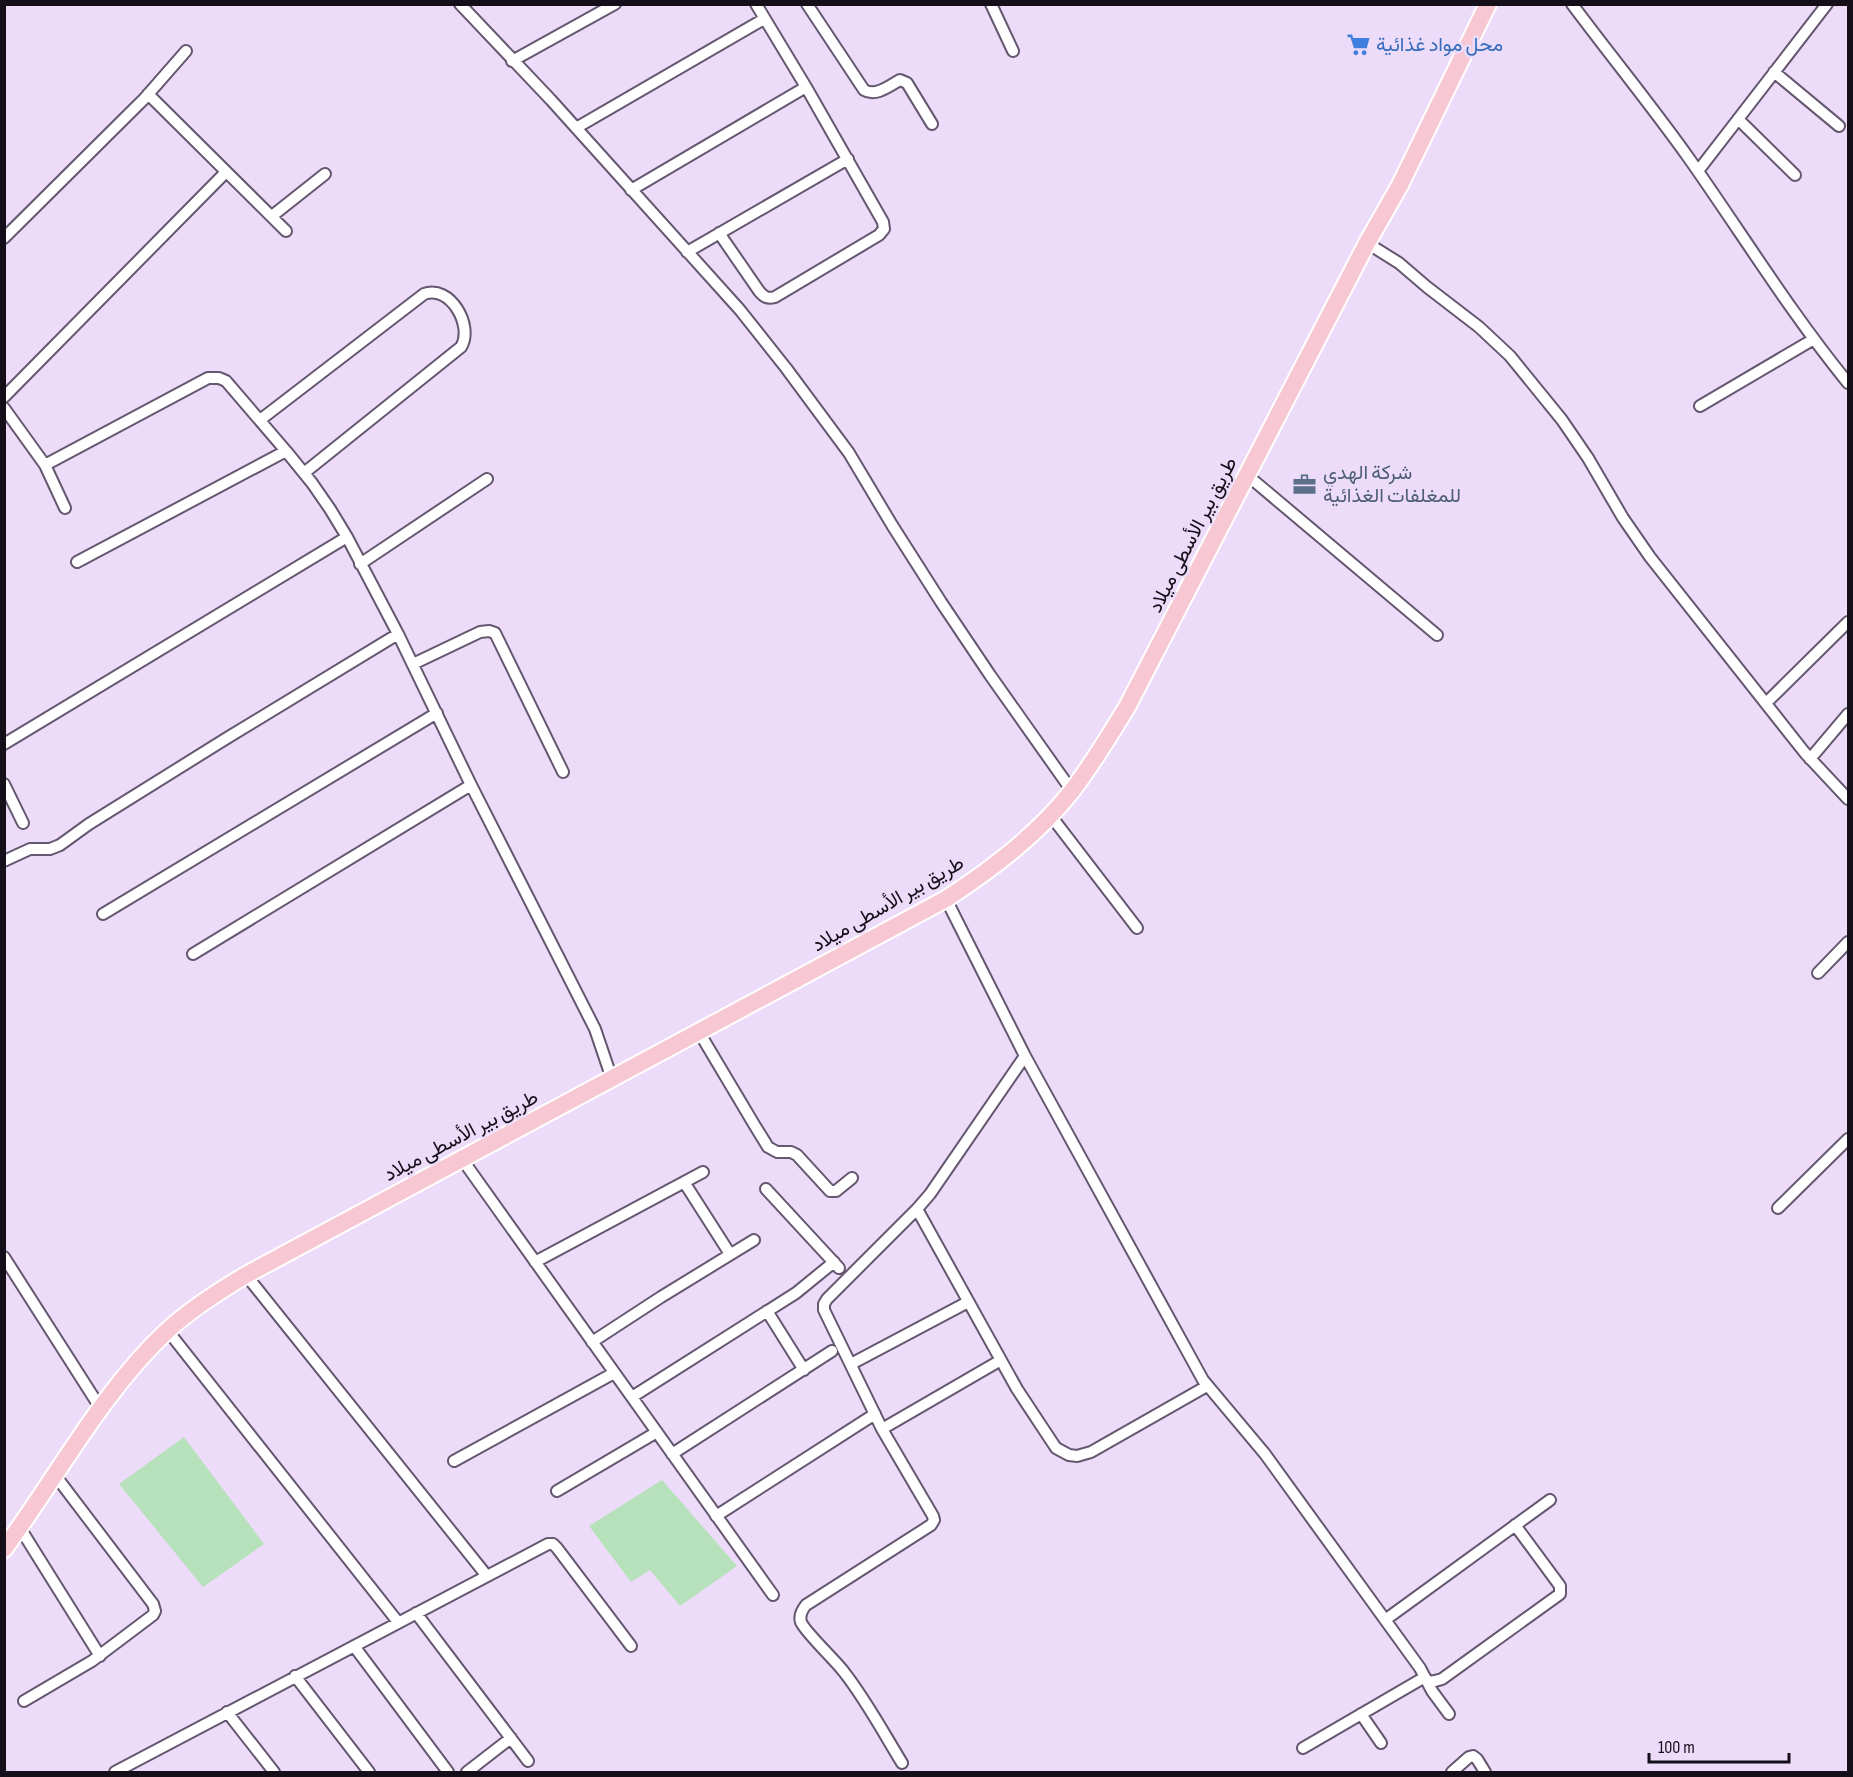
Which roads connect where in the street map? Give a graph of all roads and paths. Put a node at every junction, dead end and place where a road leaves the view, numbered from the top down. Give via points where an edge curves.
1 (460, 4) edge
2 (615, 4) edge
3 (756, 4) edge
4 (807, 4) edge
5 (991, 4) edge
6 (1488, 4) edge
7 (1572, 4) edge
8 (1827, 4) edge
9 (764, 19) junction
10 (186, 51) dead end
11 (1013, 51) dead end
12 (512, 60) junction
13 (1774, 72) junction
14 (806, 87) junction
15 (148, 94) junction
16 (1738, 119) junction
17 (932, 124) dead end
18 (1839, 126) dead end
19 (576, 128) junction
20 (848, 159) junction
21 (1698, 171) junction
22 (226, 172) junction
23 (326, 174) dead end
24 (1795, 176) dead end
25 (631, 190) junction
26 (272, 216) junction
27 (286, 231) dead end
28 (719, 233) junction
29 (4, 238) edge
30 (1368, 243) junction
31 (687, 252) junction
32 (1814, 339) junction
33 (1848, 383) edge
34 (4, 397) edge
35 (1700, 406) dead end
36 (4, 408) edge
37 (260, 420) junction
38 (286, 451) junction
39 (45, 465) junction
40 (304, 473) junction
41 (1247, 475) junction
42 (487, 479) dead end
43 (65, 508) dead end
44 (347, 537) junction
45 (77, 562) dead end
46 (360, 564) junction
47 (1848, 622) edge
48 (398, 634) junction
49 (1437, 635) dead end
50 (413, 664) junction
51 (1766, 703) junction
52 (437, 713) junction
53 (1848, 714) edge
54 (4, 744) edge
55 (1810, 759) junction
56 (563, 772) dead end
57 (4, 784) edge
58 (471, 785) junction
59 (1072, 791) junction
60 (1848, 799) edge
61 (1051, 816) junction
62 (23, 823) dead end
63 (4, 861) edge
64 (946, 899) junction
65 (103, 914) dead end
66 (1137, 928) dead end
67 (1848, 942) edge
68 (193, 954) dead end
69 (1818, 973) dead end
70 (699, 1032) junction
71 (1025, 1056) junction
72 (612, 1078) junction
73 (1848, 1139) edge
74 (462, 1159) junction
75 (703, 1172) dead end
76 (852, 1178) dead end
77 (684, 1182) junction
78 (766, 1189) dead end
79 (1778, 1208) dead end
80 (917, 1209) junction
81 (754, 1240) dead end
82 (730, 1254) junction
83 (4, 1257) edge
84 (535, 1262) junction
85 (246, 1275) junction
86 (968, 1302) junction
87 (767, 1311) junction
88 (168, 1331) junction
89 (592, 1342) junction
90 (832, 1352) dead end
91 (1001, 1360) junction
92 (851, 1364) junction
93 (804, 1370) junction
94 (614, 1373) junction
95 (1207, 1386) junction
96 (632, 1397) junction
97 (102, 1409) junction
98 (875, 1414) junction
99 (882, 1429) junction
100 (657, 1432) junction
101 (672, 1454) junction
102 (454, 1461) dead end
103 (55, 1475) junction
104 (557, 1491) dead end
105 (1550, 1500) dead end
106 (716, 1516) junction
107 (1515, 1526) junction
108 (20, 1528) junction
109 (4, 1549) edge
110 (487, 1576) junction
111 (773, 1595) dead end
112 (416, 1613) junction
113 (1384, 1620) junction
114 (398, 1622) junction
115 (354, 1646) junction
116 (631, 1646) dead end
117 (100, 1656) junction
118 (296, 1676) junction
119 (1426, 1679) junction
120 (24, 1701) dead end
121 (227, 1712) junction
122 (1361, 1714) junction
123 (1449, 1714) dead end
124 (511, 1738) junction
125 (1381, 1743) dead end
126 (1303, 1748) dead end
127 (528, 1761) dead end
128 (902, 1763) dead end
129 (115, 1773) edge
130 (274, 1773) edge
131 (369, 1773) edge
132 (448, 1773) edge
133 (467, 1773) edge
134 (1452, 1773) edge
135 (1485, 1773) edge

1 - 12 street
2 - 12 street
3 - 9 street
4 - 17 street via 864,90 876,92 900,80 907,82
5 - 11 street
6 - 30 main road, طريق بير الأسطى ميلاد
7 - 21 street
8 - 13 street
9 - 14 street
9 - 19 street
10 - 15 street
12 - 19 street
13 - 16 street
13 - 18 street
14 - 20 street
14 - 25 street
15 - 22 street
15 - 29 street
16 - 21 street
16 - 24 street
19 - 25 street
20 - 28 street
20 - 28 street via 883,222 883,232 775,297 769,298 759,291
21 - 32 street
22 - 26 street
22 - 34 street
23 - 26 street
25 - 31 street
26 - 27 street
28 - 31 street
30 - 41 main road, طريق بير الأسطى ميلاد
30 - 51 street via 1399,262 1510,356 1562,420 1650,557
31 - 59 street via 740,310 829,424 941,602
32 - 33 street
32 - 35 street
36 - 39 street
37 - 38 street
37 - 39 street via 226,381 208,378
37 - 40 street via 424,294 441,292 449,299 464,326 461,347
38 - 40 street
38 - 45 street
39 - 43 street
40 - 44 street
41 - 49 street
41 - 59 main road, طريق بير الأسطى ميلاد via 1127,707
42 - 46 street
44 - 46 street
44 - 54 street
46 - 48 street
47 - 51 street
48 - 50 street
48 - 63 street via 60,845 30,849
50 - 52 street
50 - 56 street via 480,632 495,633
51 - 55 street
52 - 58 street
52 - 65 street
53 - 55 street
55 - 60 street
57 - 62 street
58 - 68 street
58 - 72 street via 595,1029
59 - 61 main road, طريق بير الأسطى ميلاد
61 - 64 main road, طريق بير الأسطى ميلاد via 1002,861
61 - 66 street
64 - 70 main road, طريق بير الأسطى ميلاد
64 - 71 street
67 - 69 street
70 - 72 main road, طريق بير الأسطى ميلاد
70 - 76 street via 768,1146 777,1152 797,1155 830,1191 836,1191
71 - 80 street via 961,1152
71 - 95 street
72 - 74 main road, طريق بير الأسطى ميلاد
73 - 79 street
74 - 84 street
74 - 85 main road, طريق بير الأسطى ميلاد
75 - 77 street
77 - 82 street
77 - 84 street
78 - 87 street via 836,1265
80 - 86 street
80 - 92 street via 825,1301 825,1310
81 - 82 street
82 - 89 street
83 - 97 street
84 - 89 street
85 - 88 main road, طريق بير الأسطى ميلاد via 205,1300
85 - 110 street
86 - 91 street
86 - 92 street
87 - 93 street
87 - 96 street
88 - 97 main road, طريق بير الأسطى ميلاد
88 - 114 street
89 - 94 street
90 - 93 street
91 - 95 street via 1056,1448 1069,1455 1091,1452
91 - 99 street
92 - 98 street
93 - 101 street
94 - 96 street
94 - 102 street
95 - 113 street via 1265,1454
96 - 100 street
97 - 103 main road, طريق بير الأسطى ميلاد
98 - 99 street
98 - 106 street
99 - 128 street via 934,1522 806,1605 801,1620 849,1678
100 - 101 street
100 - 104 street
101 - 106 street
103 - 108 main road, طريق بير الأسطى ميلاد
103 - 117 street via 155,1609 153,1615
105 - 107 street
106 - 111 street
107 - 113 street
107 - 119 street via 1560,1586 1560,1594 1442,1679
108 - 109 main road, طريق بير الأسطى ميلاد
108 - 117 street
110 - 112 street
110 - 116 street via 553,1545
112 - 114 street
112 - 124 street
113 - 119 street
114 - 115 street
115 - 118 street
115 - 132 street
117 - 120 street
118 - 121 street
118 - 131 street
119 - 122 street
119 - 123 street
121 - 129 street
121 - 130 street
122 - 125 street
122 - 126 street
124 - 127 street
124 - 133 street
134 - 135 street via 1471,1756

